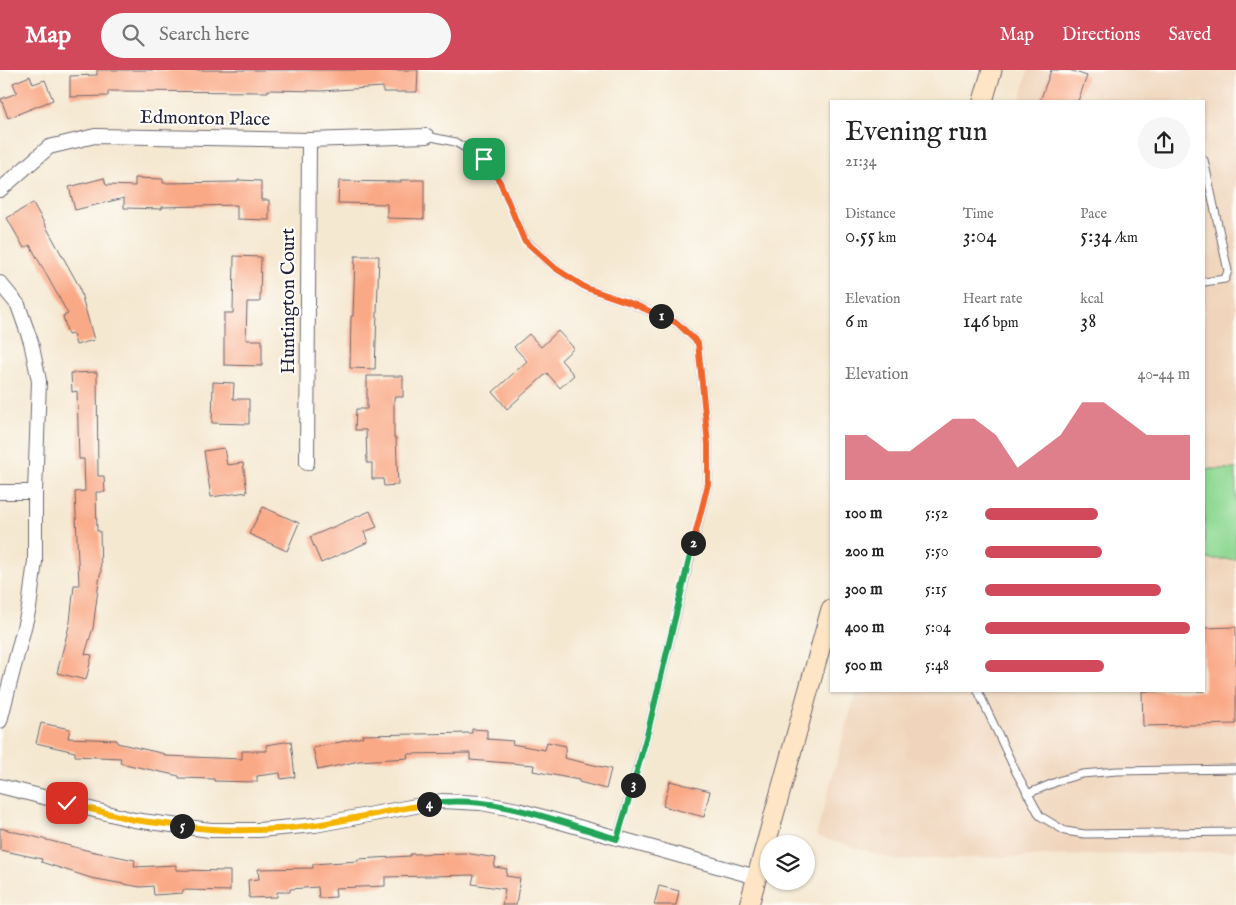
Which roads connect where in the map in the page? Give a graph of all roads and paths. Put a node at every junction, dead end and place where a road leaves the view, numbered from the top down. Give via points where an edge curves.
1 (992, 70) edge
2 (983, 100) edge
3 (427, 136) joint
4 (309, 140) junction
5 (1205, 165) edge
6 (0, 190) edge
7 (1205, 282) edge
8 (0, 283) edge
9 (307, 463) dead end
10 (0, 492) edge
11 (35, 492) junction
12 (830, 619) edge
13 (978, 692) edge
14 (0, 721) edge
15 (1236, 769) edge
16 (0, 786) edge
17 (1027, 794) junction
18 (1236, 832) edge
19 (617, 839) junction
20 (756, 877) junction
21 (749, 905) edge

1 - 2 main road
3 - 4 street, Edmonton Place
3 - 19 lane via 455,142 484,159 500,182 524,240 555,268 586,288 677,323 698,343 708,444 708,484 648,731
4 - 6 street, Edmonton Place via 95,136 49,147
4 - 9 street, Huntington Court
5 - 7 lane via 1228,271 1225,279
8 - 11 street via 18,305 31,342 39,381
10 - 11 street
11 - 14 street via 35,561 29,608
12 - 20 main road
13 - 17 lane
15 - 17 lane via 1082,774
16 - 19 street via 134,820 210,830 315,825 442,801 481,803 518,810
17 - 18 lane via 1040,816 1066,831 1085,834
19 - 20 street
20 - 21 main road

